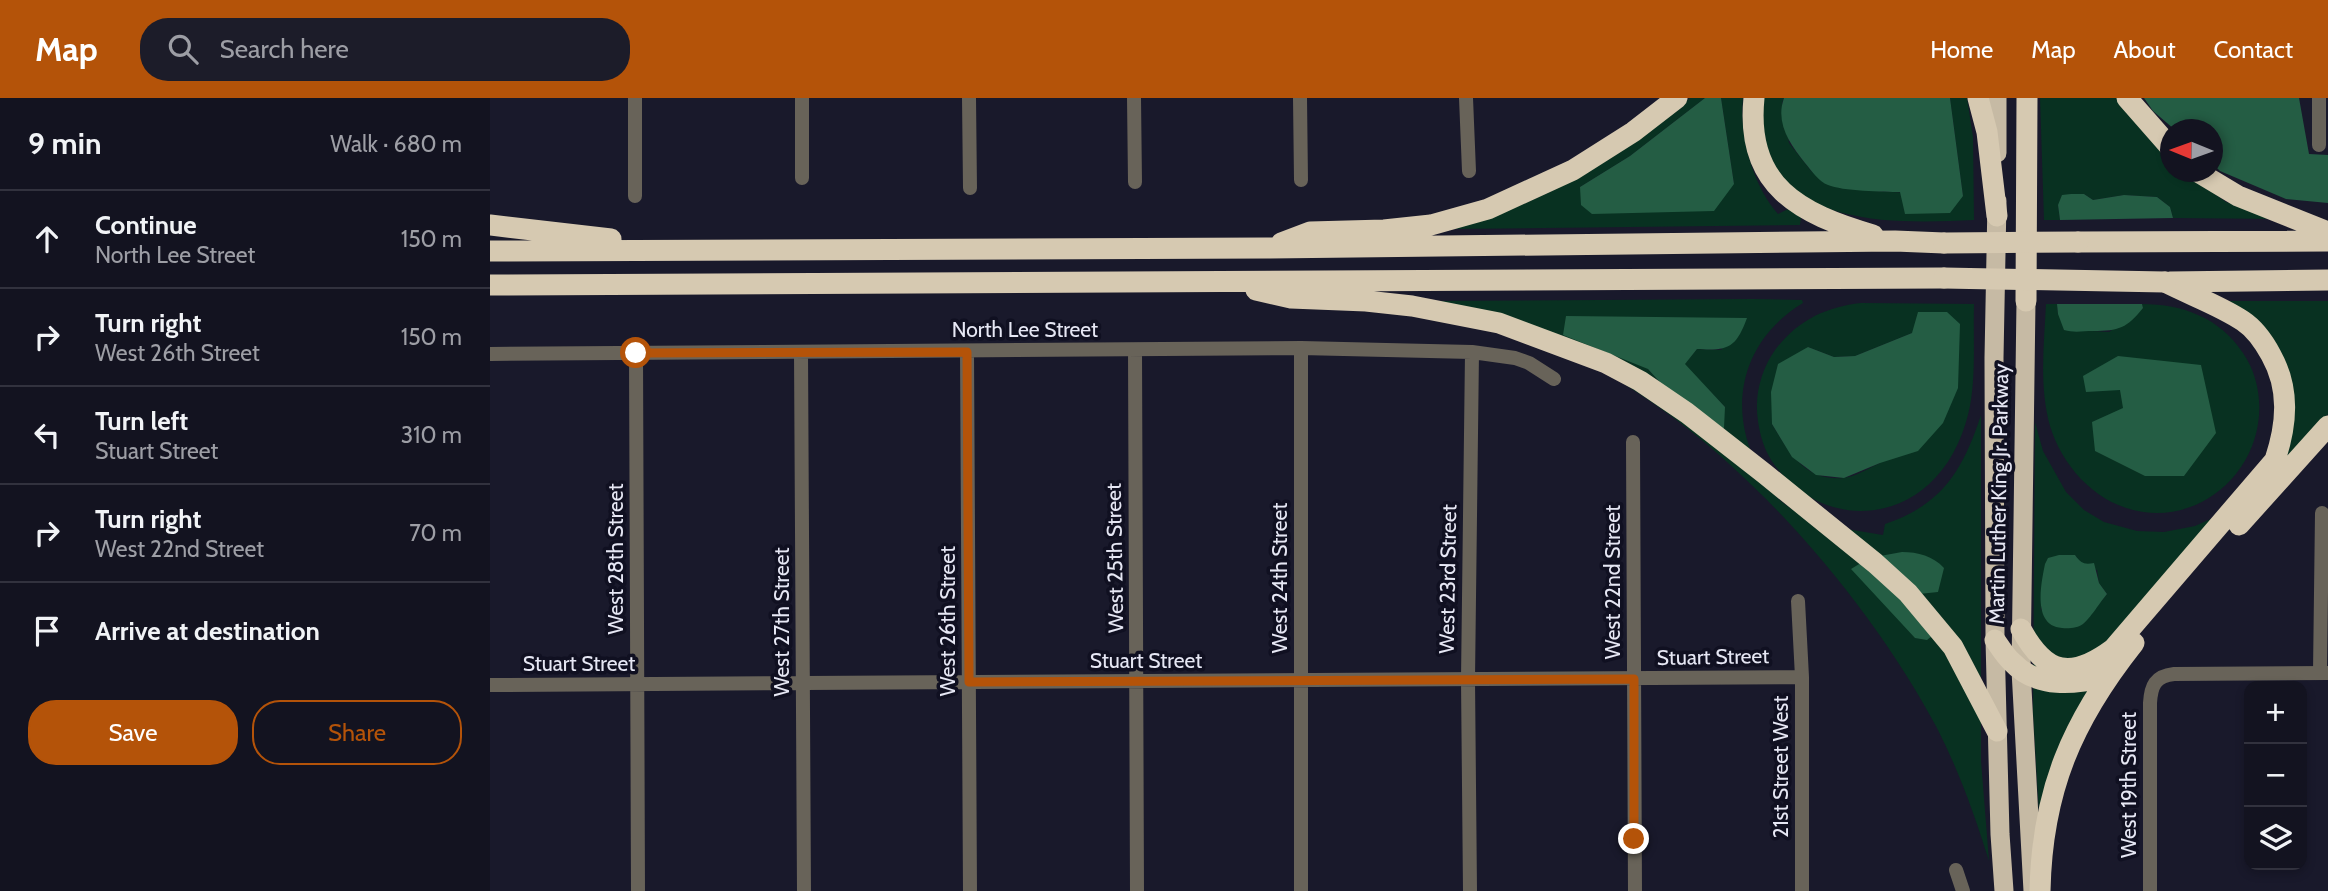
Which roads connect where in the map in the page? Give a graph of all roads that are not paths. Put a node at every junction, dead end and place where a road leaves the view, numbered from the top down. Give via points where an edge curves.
1 (635, 98) edge
2 (802, 98) edge
3 (969, 98) edge
4 (1134, 98) edge
5 (1300, 98) edge
6 (1466, 98) edge
7 (1677, 98) edge
8 (1754, 98) edge
9 (1978, 98) edge
10 (1997, 98) edge
11 (2027, 98) edge
12 (2127, 98) edge
13 (2319, 98) edge
14 (2160, 135) edge
15 (2319, 145) dead end
16 (1469, 171) dead end
17 (802, 178) dead end
18 (1301, 180) dead end
19 (1135, 182) dead end
20 (2215, 182) edge
21 (970, 188) dead end
22 (635, 197) dead end
23 (1997, 216) junction
24 (490, 225) edge
25 (2328, 232) edge
26 (1895, 241) junction
27 (2328, 241) edge
28 (1267, 248) junction
29 (707, 250) junction
30 (490, 251) edge
31 (2328, 280) edge
32 (1220, 282) junction
33 (2165, 282) junction
34 (490, 287) edge
35 (2026, 301) joint
36 (1301, 348) junction
37 (1135, 350) junction
38 (802, 352) junction
39 (967, 352) junction
40 (1472, 352) junction
41 (636, 353) junction
42 (490, 354) edge
43 (1554, 379) dead end
44 (2328, 426) edge
45 (1633, 442) dead end
46 (2322, 513) dead end
47 (1798, 601) dead end
48 (2021, 629) junction
49 (1994, 640) junction
50 (2021, 670) junction
51 (2324, 672) edge
52 (1802, 677) junction
53 (2107, 677) junction
54 (1634, 679) junction
55 (1468, 680) junction
56 (1301, 681) junction
57 (969, 682) junction
58 (1136, 682) junction
59 (803, 684) junction
60 (490, 685) edge
61 (638, 685) junction
62 (1997, 731) junction
63 (1956, 870) dead end
64 (638, 891) edge
65 (804, 891) edge
66 (970, 891) edge
67 (1137, 891) edge
68 (1301, 891) edge
69 (1470, 891) edge
70 (1635, 891) edge
71 (1802, 891) edge
72 (1963, 891) edge
73 (2004, 891) edge
74 (2033, 891) edge
75 (2040, 891) edge
76 (2150, 891) edge

1 - 22 street
2 - 17 street
3 - 21 street
4 - 19 street
5 - 18 street
6 - 16 street
7 - 28 highway via 1573,170 1488,209 1431,225 1310,232
8 - 26 highway via 1760,156 1772,180 1789,198 1828,220
9 - 23 highway
10 - 23 highway, Martin Luther King Jr. Parkway
11 - 35 highway, Martin Luther King Jr. Parkway
12 - 14 highway
13 - 15 street
20 - 25 highway
23 - 49 highway, Martin Luther King Jr. Parkway
24 - 29 highway
26 - 27 highway, bridge
26 - 28 highway
28 - 29 highway
29 - 30 highway
31 - 33 highway
32 - 33 highway, bridge via 1944,278
32 - 34 highway
32 - 62 highway via 1291,298 1412,306 1499,323 1606,363 1640,381 1765,474 1908,593 1953,647
33 - 48 highway via 2245,323 2267,347 2286,404 2275,460 2113,649 2096,662 2062,669 2049,664
35 - 48 highway, Martin Luther King Jr. Parkway
36 - 37 street, North Lee Street
36 - 40 street, North Lee Street
36 - 56 street, West 24th Street
37 - 39 street, North Lee Street
37 - 58 street, West 25th Street
38 - 39 street, North Lee Street
38 - 41 street, North Lee Street
38 - 59 street, West 27th Street
39 - 57 street, West 26th Street
40 - 43 street, North Lee Street via 1516,358
40 - 55 street, West 23rd Street
41 - 42 street, North Lee Street
41 - 61 street, West 28th Street
44 - 53 highway
45 - 54 street, West 22nd Street
46 - 51 street
47 - 52 street, 21st Street West
48 - 50 highway, Martin Luther King Jr. Parkway
49 - 50 highway
49 - 62 highway, Martin Luther King Jr. Parkway
50 - 53 highway via 2036,679 2064,684
50 - 74 highway, Martin Luther King Jr. Parkway
51 - 76 street, West 19th Street via 2174,674 2157,680 2150,704
52 - 54 street, Stuart Street
52 - 71 street, 21st Street West
53 - 75 highway via 2060,769 2045,836
54 - 55 street, Stuart Street
54 - 70 street, West 22nd Street
55 - 56 street, Stuart Street
55 - 69 street, West 23rd Street
56 - 58 street, Stuart Street
56 - 68 street, West 24th Street
57 - 58 street, Stuart Street
57 - 59 street, Stuart Street
57 - 66 street, West 26th Street
58 - 67 street, West 25th Street
59 - 61 street, Stuart Street
59 - 65 street, West 27th Street
60 - 61 street, Stuart Street
61 - 64 street, West 28th Street
62 - 73 highway, Martin Luther King Jr. Parkway
63 - 72 street

